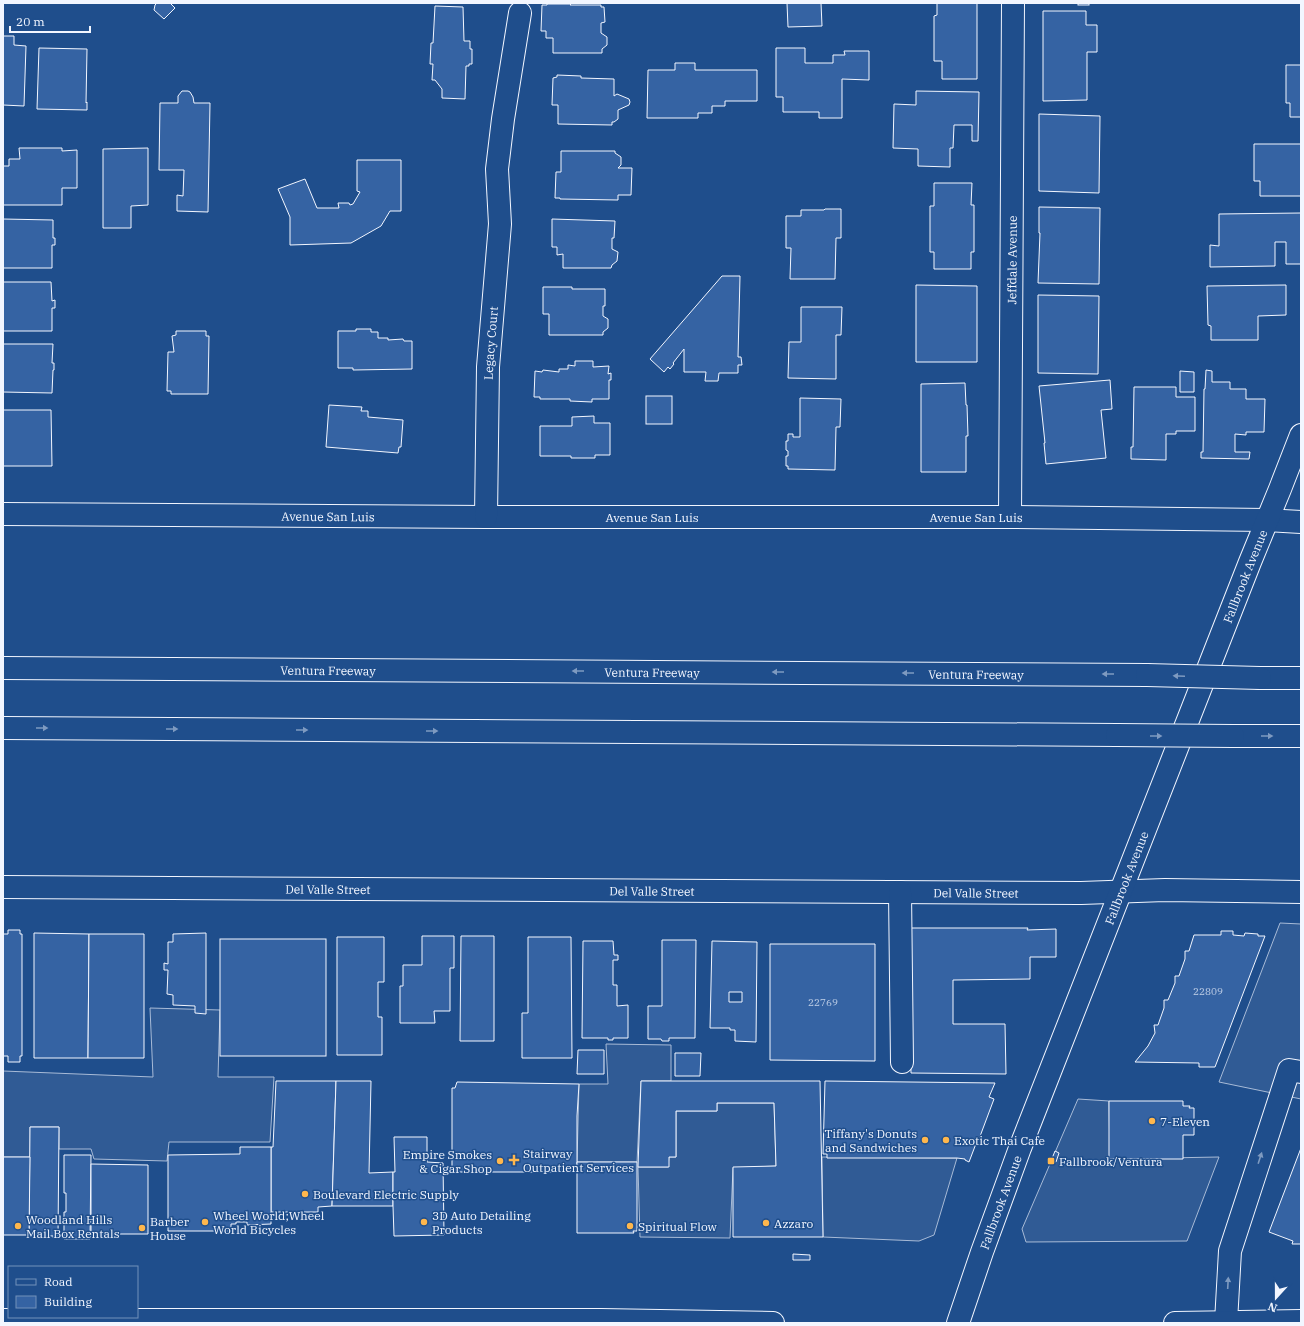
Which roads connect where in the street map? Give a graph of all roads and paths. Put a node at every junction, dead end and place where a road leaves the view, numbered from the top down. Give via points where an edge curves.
1 (1013, 3) edge
2 (520, 13) dead end
3 (1301, 435) edge
4 (3, 514) edge
5 (486, 517) junction
6 (1010, 517) junction
7 (1268, 520) junction
8 (1301, 522) edge
9 (3, 668) edge
10 (1301, 678) edge
11 (3, 728) edge
12 (1301, 736) edge
13 (3, 887) edge
14 (900, 892) junction
15 (1121, 892) junction
16 (1301, 892) edge
17 (902, 1062) dead end
18 (1301, 1072) edge
19 (3, 1320) edge
20 (1301, 1321) edge
21 (1226, 1322) edge
22 (773, 1323) edge
23 (958, 1323) edge
24 (1175, 1323) edge

1 - 6 main road, Jeffdale Avenue
2 - 5 main road, Legacy Court via 497,169 500,224 488,367
3 - 7 main road, Fallbrook Avenue
4 - 5 main road, Avenue San Luis
5 - 6 main road, Avenue San Luis
6 - 7 main road, Avenue San Luis
7 - 8 main road, Avenue San Luis
7 - 15 main road, Fallbrook Avenue
10 -> 9 main road, Ventura Freeway, bridge
11 -> 12 main road, bridge
13 - 14 main road, Del Valle Street
14 - 15 main road, Del Valle Street
14 - 17 main road
15 - 16 main road, Del Valle Street
15 - 23 main road, Fallbrook Avenue via 1017,1155
21 -> 18 main road via 1230,1251 1289,1070
19 - 22 main road via 601,1320
20 - 21 main road
21 - 24 main road

